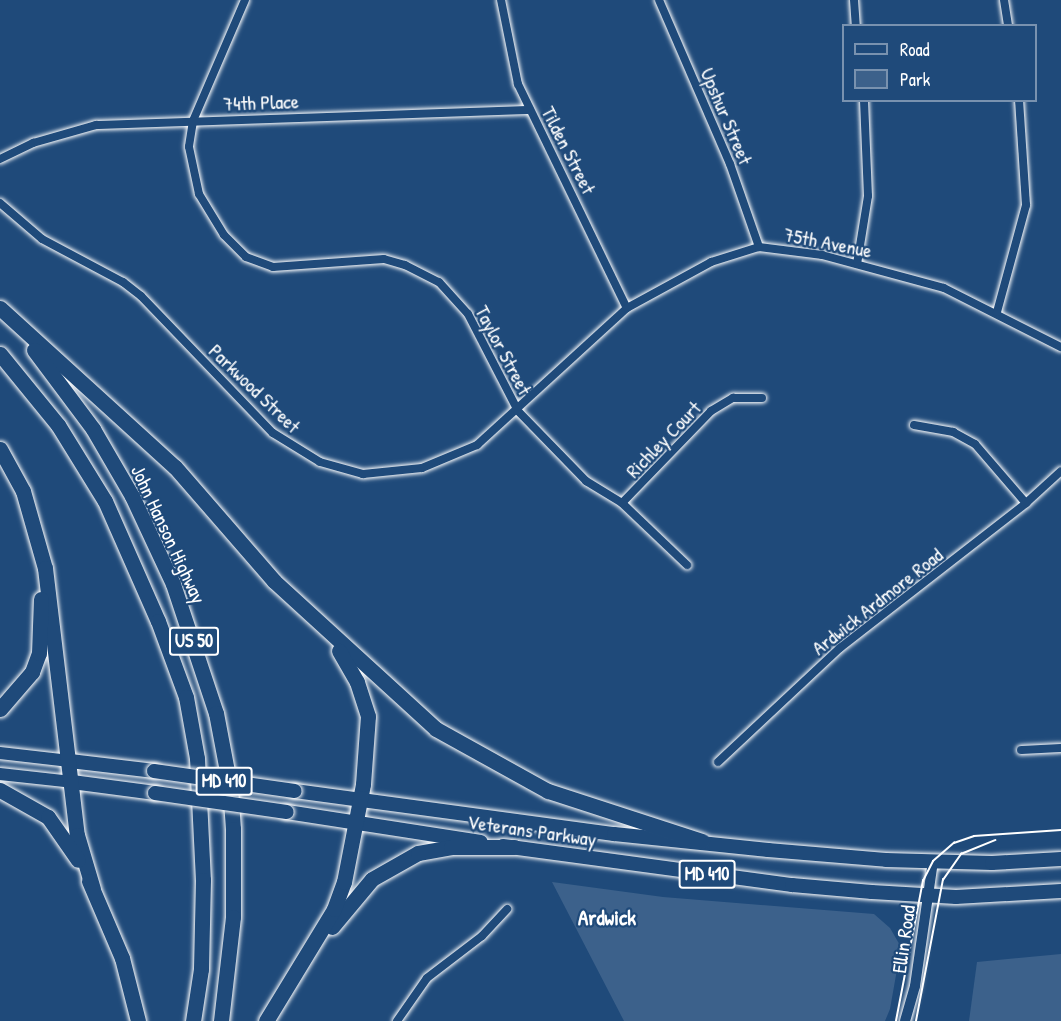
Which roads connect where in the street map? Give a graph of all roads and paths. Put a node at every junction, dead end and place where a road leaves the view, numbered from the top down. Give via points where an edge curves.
1 (245, 0) edge
2 (501, 0) edge
3 (659, 0) edge
4 (854, 0) edge
5 (1004, 0) edge
6 (856, 24) edge
7 (1008, 24) edge
8 (864, 102) edge
9 (1019, 102) edge
10 (530, 110) junction
11 (193, 121) junction
12 (0, 159) edge
13 (0, 203) edge
14 (759, 247) junction
15 (857, 264) junction
16 (0, 308) edge
17 (627, 308) junction
18 (0, 312) edge
19 (997, 312) junction
20 (1061, 346) edge
21 (0, 354) edge
22 (762, 398) dead end
23 (518, 411) junction
24 (914, 425) dead end
25 (1, 450) edge
26 (1061, 471) edge
27 (622, 503) junction
28 (1026, 503) junction
29 (687, 565) dead end
30 (325, 631) junction
31 (0, 709) edge
32 (1061, 748) edge
33 (1021, 750) dead end
34 (0, 753) edge
35 (70, 761) junction
36 (718, 762) dead end
37 (0, 774) edge
38 (72, 782) junction
39 (0, 790) edge
40 (360, 798) junction
41 (355, 822) junction
42 (702, 841) junction
43 (514, 848) junction
44 (1061, 859) edge
45 (933, 861) junction
46 (93, 889) junction
47 (1061, 891) edge
48 (927, 896) junction
49 (507, 909) dead end
50 (283, 991) junction
51 (138, 1021) edge
52 (193, 1021) edge
53 (221, 1021) edge
54 (266, 1021) edge
55 (397, 1021) edge
56 (905, 1021) edge

1 - 11 street, Taylor Street
2 - 10 street, Tilden Street via 511,64
3 - 14 street, Upshur Street via 730,164
4 - 6 street
5 - 7 street
8 - 15 street via 868,196
9 - 19 street via 1026,205
10 - 11 street, 74th Place
10 - 17 street, Tilden Street
11 - 12 street, 74th Place via 96,125 33,143
11 - 23 street, Taylor Street via 190,158 200,194 235,248 273,267 368,258 421,271 456,297 468,314
13 - 23 street, Parkwood Street via 42,239 123,282 141,296 273,433 320,462 363,474 422,468 477,445
14 - 15 street, 75th Avenue via 783,248
14 - 17 street, 75th Avenue via 711,262
15 - 19 street, 75th Avenue via 944,288
16 - 30 highway via 175,466 274,581
17 - 23 street, 75th Avenue
18 - 53 highway, John Hanson Highway / US 50 via 63,386 132,496 172,584 206,678 225,751 233,829 233,917
19 - 20 street, 75th Avenue
21 - 52 highway, US 50 via 58,425 105,501 158,621 186,697 197,758 203,880 201,969
22 - 27 street, Richley Court via 733,398 711,411
23 - 27 street, Taylor Street via 586,481
24 - 28 street via 953,432 975,444
25 - 31 highway via 29,528 40,576 42,622 39,653 32,672
25 - 35 highway via 23,491 45,568
26 - 28 street, Ardwick Ardmore Road
27 - 29 street, Taylor Street
28 - 36 street, Ardwick Ardmore Road via 840,648
30 - 40 highway via 357,682 369,717
30 - 42 highway via 436,729 491,762 585,806
32 - 33 street
34 - 35 main road, Veterans Parkway / MD 410
35 - 38 highway
35 - 40 main road, Veterans Parkway / MD 410, bridge
37 - 38 main road, Veterans Parkway / MD 410
38 - 41 main road, Veterans Parkway / MD 410, bridge
38 - 46 highway via 77,835
39 - 46 highway via 48,816
40 - 41 highway
40 - 42 main road, Veterans Parkway / MD 410 via 540,825
41 - 43 main road, Veterans Parkway / MD 410
41 - 50 highway via 334,909
42 - 45 main road, Veterans Parkway / MD 410 via 886,860
43 - 48 main road, Veterans Parkway / MD 410 via 792,885
43 - 50 highway via 451,847 418,853 396,864 372,879 354,898
44 - 45 main road, Veterans Parkway / MD 410
45 - 48 street, Ellin Road
46 - 51 highway via 122,958
47 - 48 main road, Veterans Parkway / MD 410
48 - 56 street, Ellin Road via 915,986
49 - 55 street via 482,936 427,978
50 - 54 highway

